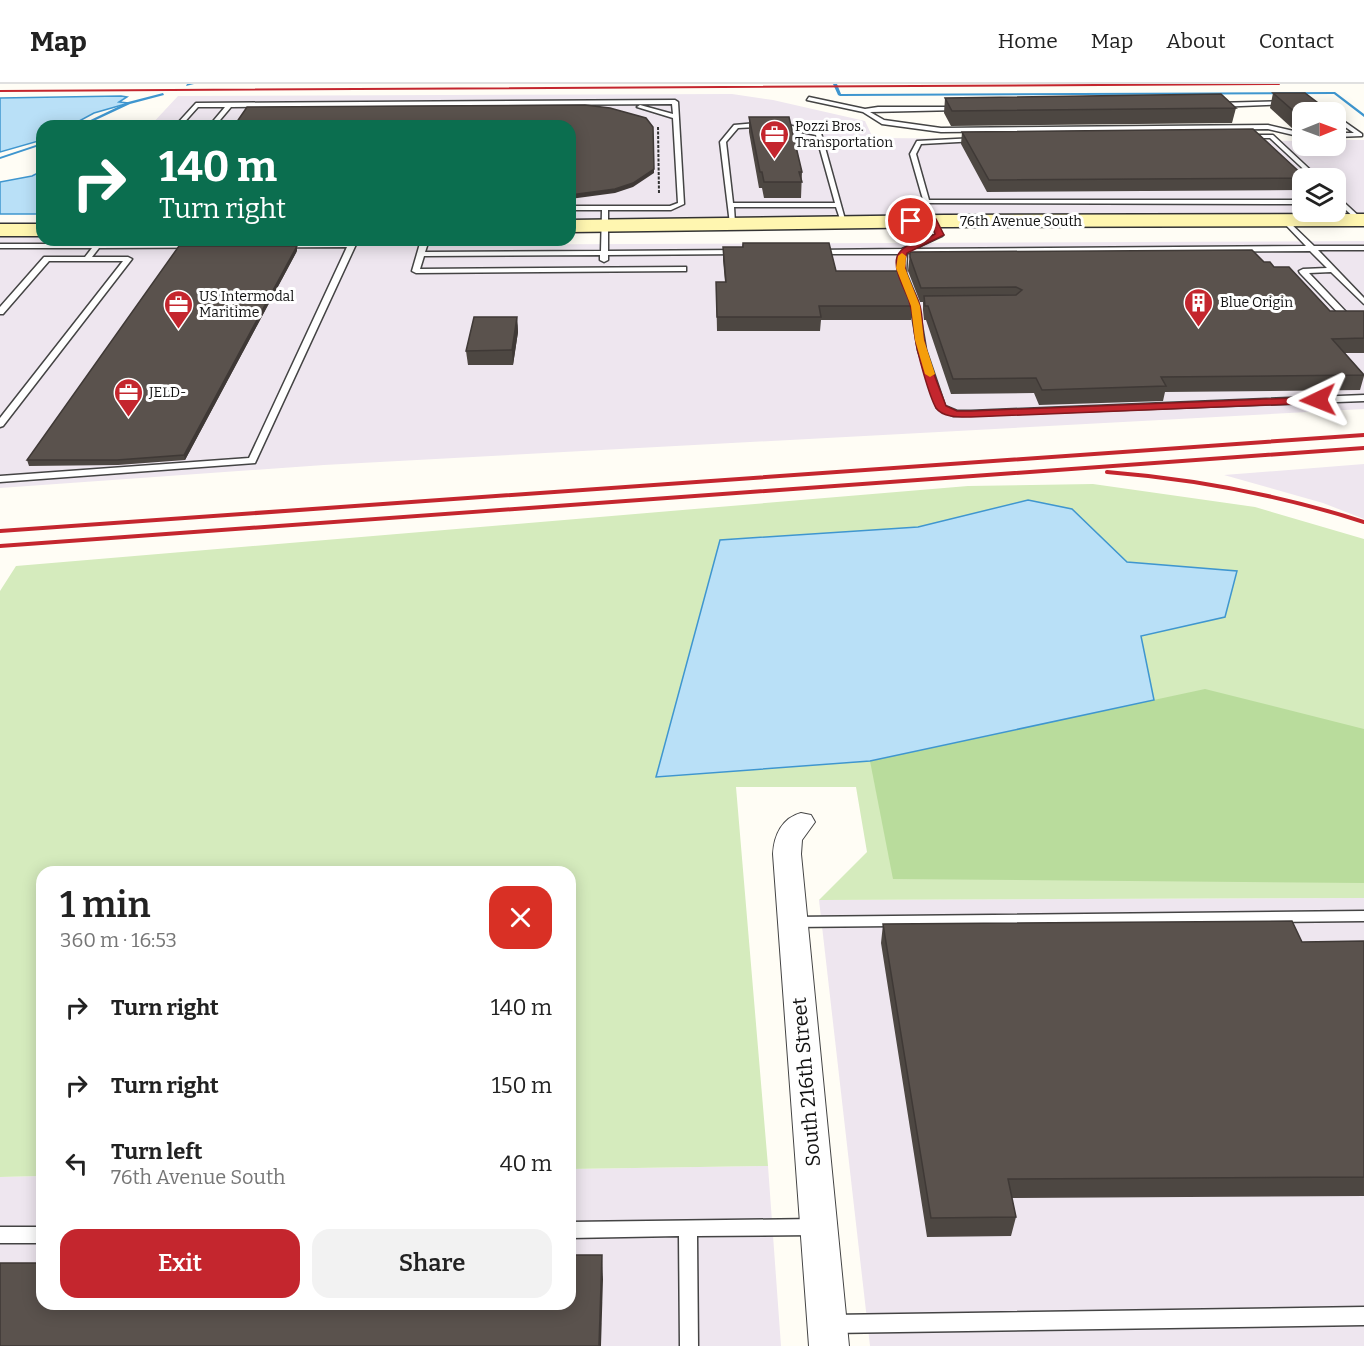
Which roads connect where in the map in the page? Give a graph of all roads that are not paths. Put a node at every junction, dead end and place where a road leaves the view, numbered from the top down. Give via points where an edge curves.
1 (809, 99) dead end
2 (624, 102) junction
3 (1292, 103) edge
4 (229, 105) junction
5 (1213, 105) edge
6 (962, 108) edge
7 (865, 111) junction
8 (676, 117) junction
9 (183, 120) edge
10 (217, 120) edge
11 (1346, 126) edge
12 (1349, 128) junction
13 (1364, 128) edge
14 (1292, 133) edge
15 (1346, 135) edge
16 (1235, 137) edge
17 (984, 139) edge
18 (1305, 168) edge
19 (1292, 202) edge
20 (1346, 207) edge
21 (576, 210) edge
22 (842, 213) junction
23 (731, 214) junction
24 (604, 217) junction
25 (941, 220) junction
26 (1362, 220) edge
27 (1285, 221) junction
28 (576, 224) edge
29 (0, 230) edge
30 (36, 230) edge
31 (36, 245) edge
32 (0, 246) edge
33 (98, 246) edge
34 (352, 246) edge
35 (424, 246) edge
36 (1311, 248) junction
37 (1364, 248) edge
38 (904, 251) junction
39 (947, 251) junction
40 (748, 252) edge
41 (808, 252) edge
42 (604, 253) junction
43 (422, 254) junction
44 (87, 259) junction
45 (683, 269) dead end
46 (603, 270) junction
47 (1333, 270) junction
48 (1364, 302) edge
49 (915, 306) junction
50 (926, 306) edge
51 (0, 312) edge
52 (1364, 317) edge
53 (1364, 398) edge
54 (0, 424) edge
55 (0, 478) edge
56 (801, 822) dead end
57 (1364, 916) edge
58 (792, 922) junction
59 (819, 1227) junction
60 (688, 1229) junction
61 (576, 1230) edge
62 (0, 1235) edge
63 (36, 1235) edge
64 (1364, 1316) edge
65 (828, 1335) edge
66 (689, 1346) edge

1 - 7 lane
2 - 4 lane
2 - 8 lane
2 - 8 lane via 675,102
3 - 5 lane
4 - 9 lane via 196,105
4 - 10 lane
6 - 7 lane
7 - 14 lane via 882,122 941,130 1268,128
8 - 24 lane via 681,204
11 - 12 lane
12 - 13 lane
12 - 15 lane via 1360,135
16 - 18 lane via 1271,136
17 - 25 lane via 924,140 912,154 926,202
19 - 25 lane
20 - 26 lane
21 - 24 lane
22 - 23 street, 76th Avenue South
22 - 23 lane via 819,134 799,127 761,124 736,126 723,142
22 - 25 street, 76th Avenue South
23 - 24 street, 76th Avenue South
24 - 28 street, 76th Avenue South
24 - 42 lane
25 - 27 street, 76th Avenue South
25 - 38 lane
25 - 39 lane
26 - 27 street, 76th Avenue South
27 - 36 lane
29 - 30 street
31 - 32 lane
33 - 44 lane
34 - 55 lane via 252,461
35 - 43 lane
36 - 37 lane
36 - 39 lane
36 - 47 lane
38 - 39 lane
38 - 41 lane
38 - 49 lane via 901,268
40 - 42 lane
42 - 43 lane
42 - 46 lane
43 - 46 lane via 416,272
44 - 51 lane via 46,259
44 - 54 lane via 128,259
45 - 46 lane
47 - 48 lane
47 - 52 lane via 1303,271 1347,318
49 - 50 lane
49 - 53 lane via 920,340 941,408 956,414
56 - 58 street, South 216th Street via 788,838
57 - 58 lane
58 - 59 street, South 216th Street
59 - 60 lane
59 - 65 street, South 216th Street
60 - 61 lane
60 - 66 lane
62 - 63 lane
64 - 65 lane

